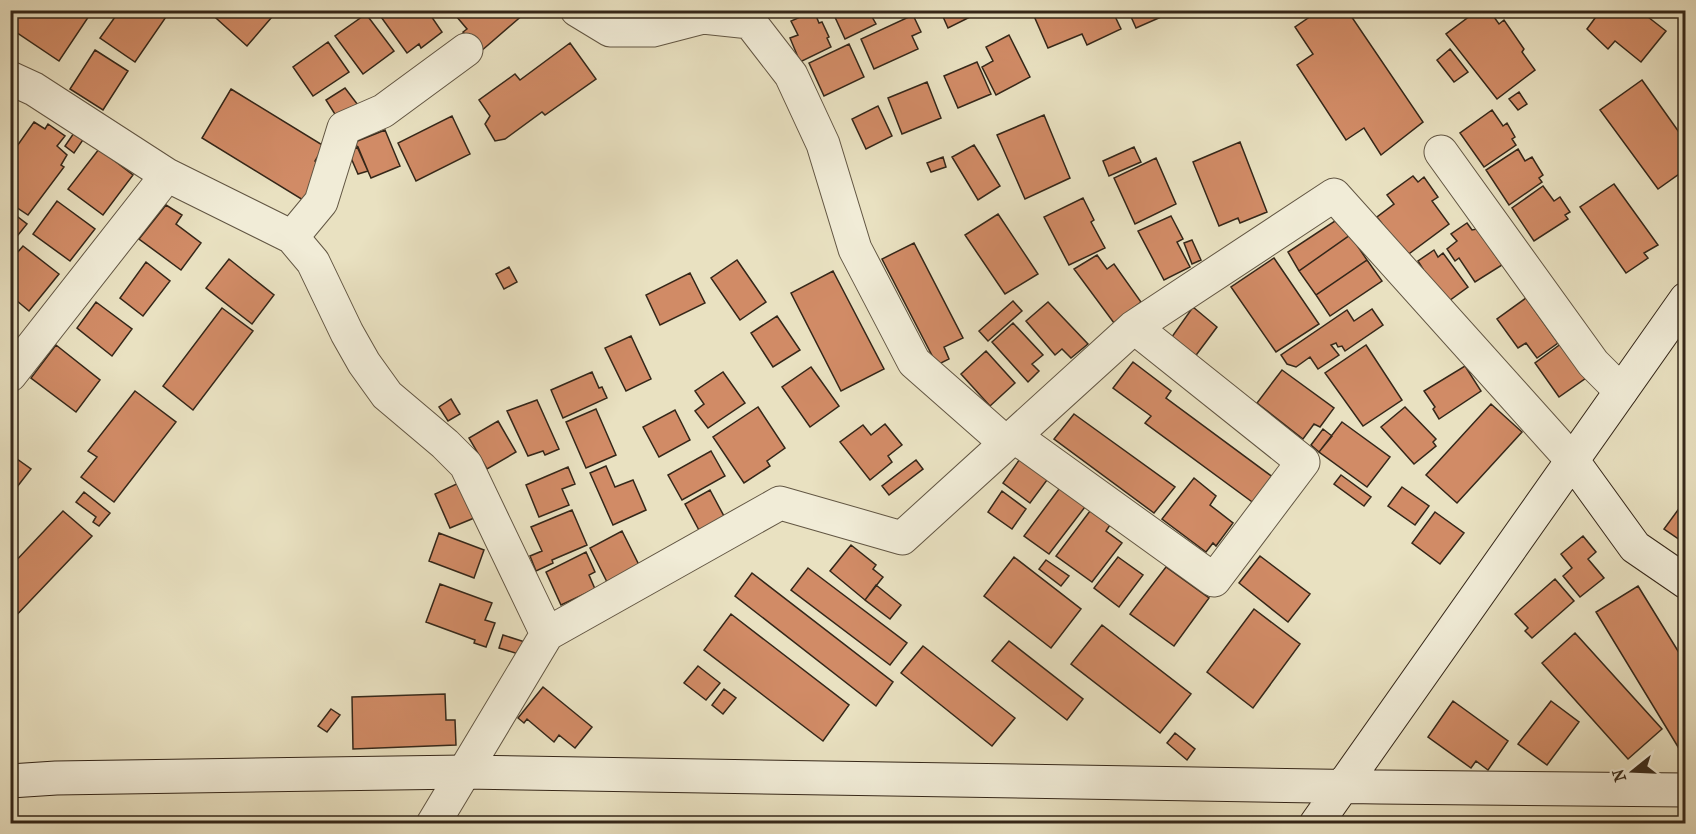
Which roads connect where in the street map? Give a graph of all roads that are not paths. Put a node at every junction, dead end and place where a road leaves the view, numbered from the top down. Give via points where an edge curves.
1 (577, 10) edge
2 (761, 16) edge
3 (466, 50) dead end
4 (10, 78) edge
5 (1442, 152) dead end
6 (167, 175) junction
7 (292, 237) junction
8 (1686, 299) edge
9 (1134, 327) junction
10 (10, 375) edge
11 (1621, 391) junction
12 (1010, 439) junction
13 (1572, 460) junction
14 (1686, 582) edge
15 (547, 634) junction
16 (464, 772) junction
17 (10, 781) edge
18 (1686, 790) edge
19 (1330, 804) edge
20 (433, 824) edge

1 - 2 street via 610,30 653,30 703,17
2 - 12 street via 823,144 855,249 914,362
3 - 7 street via 383,111 344,128 321,202
4 - 6 street via 34,89
5 - 11 street via 1593,363
6 - 7 street
6 - 10 street
7 - 15 street via 314,262 347,333 387,395 466,465
8 - 11 street
9 - 12 street
9 - 12 street via 1303,462 1214,580
9 - 13 street via 1334,195
11 - 13 street
12 - 15 street via 902,538 780,503
13 - 14 street via 1635,547
13 - 19 street
15 - 16 street
16 - 17 street
16 - 19 street
16 - 20 street
18 - 19 street

